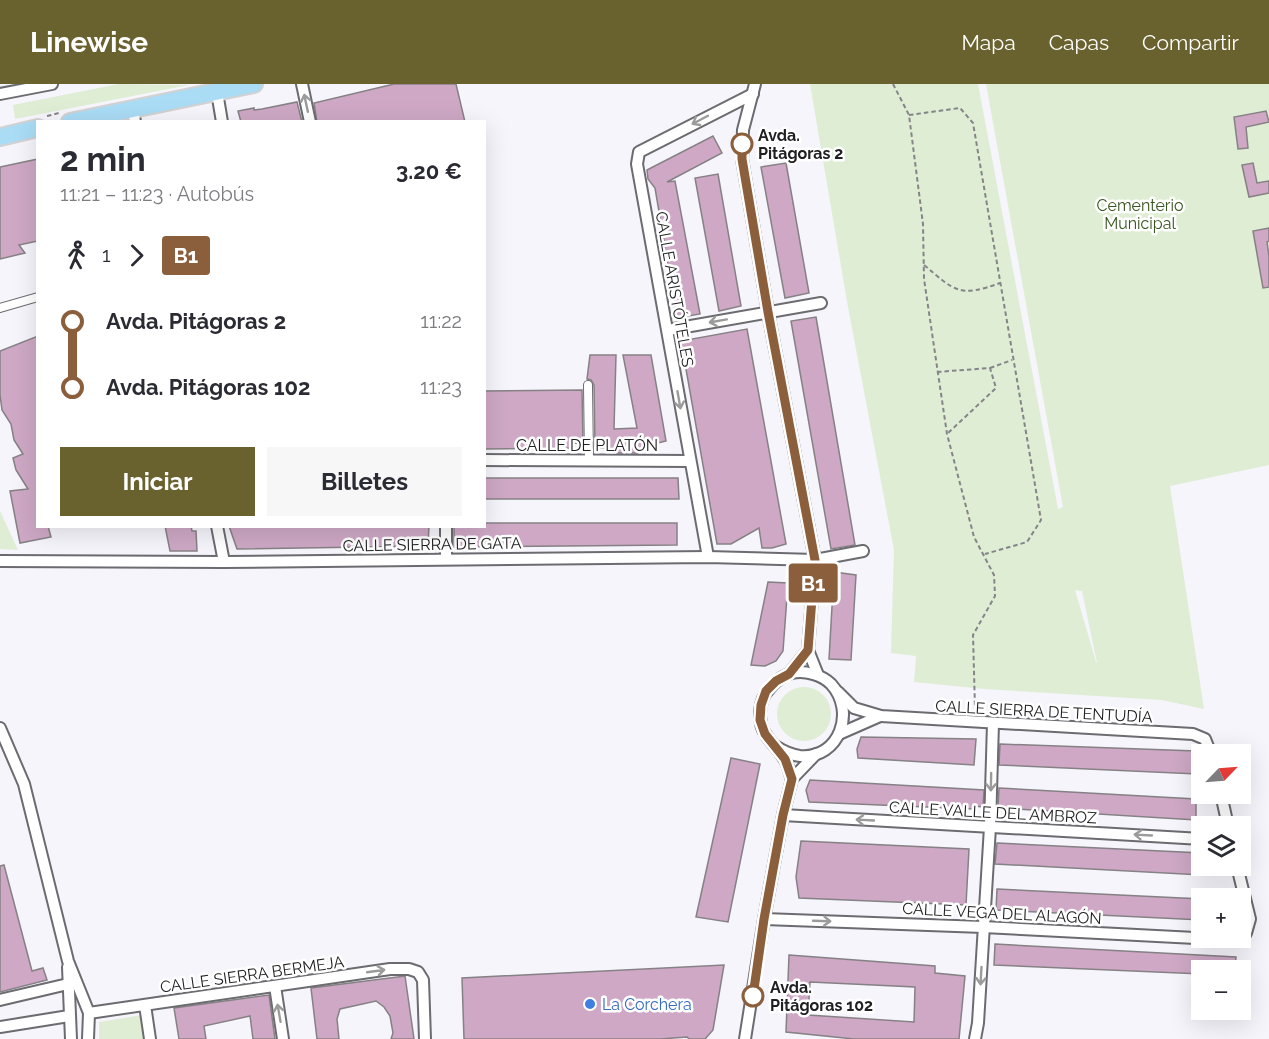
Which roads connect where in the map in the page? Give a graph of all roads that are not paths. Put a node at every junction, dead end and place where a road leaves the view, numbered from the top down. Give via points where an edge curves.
1 (52, 84) edge
2 (254, 84) edge
3 (302, 84) edge
4 (754, 89) edge
5 (217, 92) junction
6 (0, 94) edge
7 (134, 115) edge
8 (88, 120) edge
9 (222, 120) edge
10 (310, 120) edge
11 (36, 128) edge
12 (4, 134) edge
13 (36, 298) edge
14 (821, 303) dead end
15 (0, 308) edge
16 (768, 312) junction
17 (668, 330) junction
18 (588, 385) dead end
19 (486, 460) edge
20 (589, 460) junction
21 (690, 461) junction
22 (217, 528) edge
23 (446, 528) edge
24 (863, 551) dead end
25 (708, 557) junction
26 (446, 559) junction
27 (815, 560) junction
28 (0, 561) edge
29 (224, 562) junction
30 (808, 650) junction
31 (789, 674) junction
32 (818, 675) junction
33 (838, 692) junction
34 (881, 716) junction
35 (993, 723) junction
36 (0, 728) edge
37 (839, 734) junction
38 (1207, 744) edge
39 (775, 746) junction
40 (816, 754) junction
41 (792, 779) junction
42 (783, 815) junction
43 (990, 827) junction
44 (1191, 838) edge
45 (764, 919) junction
46 (983, 927) junction
47 (1191, 938) edge
48 (68, 961) junction
49 (68, 984) junction
50 (274, 986) junction
51 (0, 1000) edge
52 (145, 1005) junction
53 (89, 1013) junction
54 (69, 1016) junction
55 (0, 1027) edge
56 (747, 1038) edge
57 (71, 1039) edge
58 (88, 1039) edge
59 (150, 1039) edge
60 (283, 1039) edge
61 (425, 1039) edge
62 (975, 1039) edge

1 - 6 street
2 - 5 main road
10 -> 3 street
4 - 16 street via 743,130 742,159
4 -> 17 street, CALLE ARISTÓTELES via 639,152 637,167
5 - 7 main road
5 - 9 street
7 - 8 main road
11 - 12 main road
13 - 15 street
14 - 16 street
16 -> 17 street
16 - 27 street
17 -> 21 street, CALLE ARISTÓTELES
18 - 20 street
19 - 20 street, CALLE DE PLATÓN
20 - 21 street, CALLE DE PLATÓN
21 - 25 street, CALLE ARISTÓTELES
22 - 29 street
23 - 26 street
24 - 27 street, CALLE SIERRA DE GATA
25 - 26 street, CALLE SIERRA DE GATA
25 - 27 street, CALLE SIERRA DE GATA
26 - 29 street, CALLE SIERRA DE GATA
27 - 30 street
28 - 29 street, CALLE SIERRA DE GATA
30 - 31 street
30 - 32 street
31 - 32 street
31 - 39 street via 766,691 761,705 760,720
32 - 33 street
33 - 34 street, CALLE SIERRA DE TENTUDÍA via 854,708
33 - 37 street via 844,713
34 - 35 street, CALLE SIERRA DE TENTUDÍA
34 - 37 street, CALLE SIERRA DE TENTUDÍA
35 - 38 street, CALLE SIERRA DE TENTUDÍA via 1193,734
35 -> 43 street
36 - 48 street via 24,784
37 - 40 street via 830,746
39 - 40 street via 787,754
39 - 41 street
40 - 41 street
41 - 42 street
43 -> 42 street, CALLE VALLE DEL AMBROZ
42 - 45 street
44 -> 43 street, CALLE VALLE DEL AMBROZ
43 - 46 street
45 -> 46 street, CALLE VEGA DEL ALAGÓN
45 - 56 street
46 - 47 street, CALLE VEGA DEL ALAGÓN
46 -> 62 street
48 - 49 street
48 - 53 street
49 - 51 street
49 - 54 street
50 - 52 street, CALLE SIERRA BERMEJA
60 -> 50 street
50 -> 61 street, CALLE SIERRA BERMEJA via 390,969 418,972 423,980
52 - 53 street, CALLE SIERRA BERMEJA
52 - 59 street
53 - 58 street
54 - 55 street
54 - 57 street

